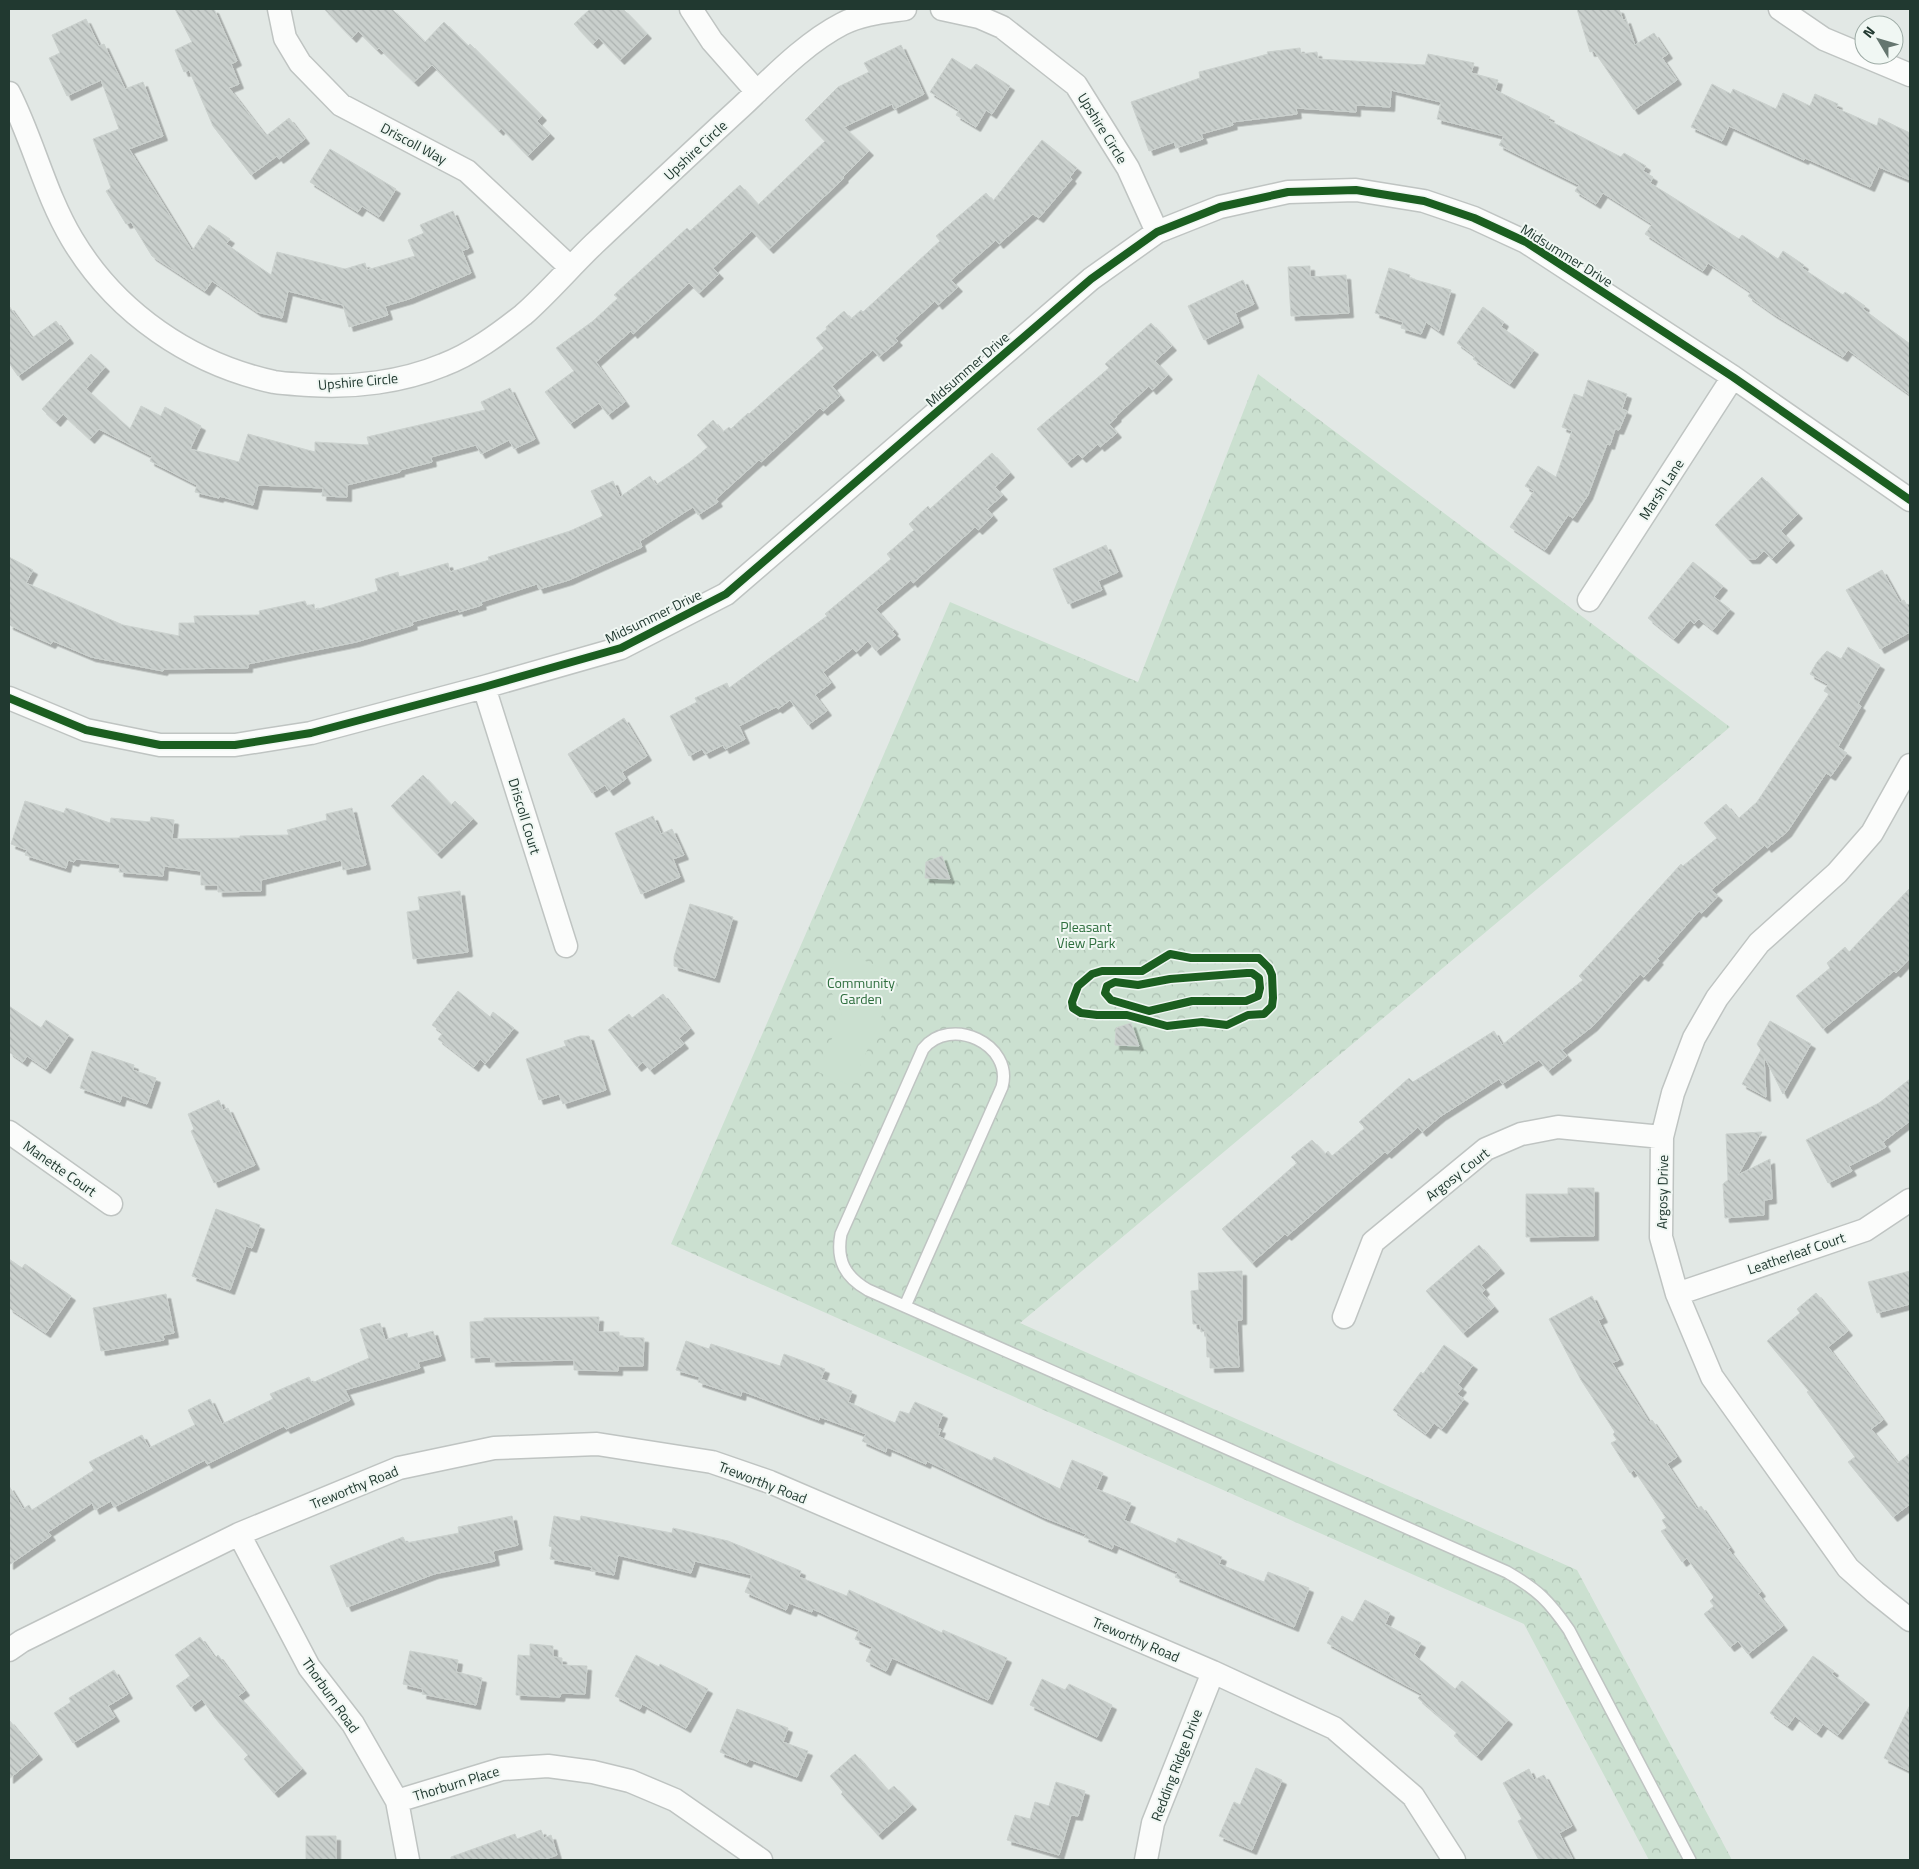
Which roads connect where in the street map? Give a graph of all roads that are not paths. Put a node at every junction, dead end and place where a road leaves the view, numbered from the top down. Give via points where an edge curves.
1 (279, 9) edge
2 (691, 9) edge
3 (904, 9) edge
4 (942, 9) edge
5 (1780, 9) edge
6 (1910, 75) edge
7 (757, 92) junction
8 (9, 93) edge
9 (1156, 232) junction
10 (570, 267) junction
11 (1733, 377) junction
12 (1910, 500) edge
13 (1589, 600) dead end
14 (484, 687) junction
15 (9, 698) edge
16 (1910, 765) edge
17 (566, 946) dead end
18 (9, 1132) edge
19 (1662, 1137) junction
20 (1910, 1200) edge
21 (111, 1204) dead end
22 (1677, 1294) junction
23 (905, 1306) junction
24 (1344, 1317) dead end
25 (239, 1534) junction
26 (1910, 1620) edge
27 (9, 1650) edge
28 (1213, 1672) junction
29 (397, 1801) junction
30 (408, 1860) edge
31 (761, 1860) edge
32 (1146, 1860) edge
33 (1454, 1860) edge
34 (1690, 1860) edge

1 - 10 street, Driscoll Way via 285,38 300,63 341,105 467,171
2 - 7 street via 712,41
3 - 7 street, Upshire Circle via 872,13 843,23 815,41
4 - 9 street, Upshire Circle via 1002,27 1076,85 1128,168
5 - 6 street via 1824,39
7 - 10 street, Upshire Circle
8 - 10 street, Upshire Circle via 72,239 98,276 124,305 155,329 185,350 222,367 284,383 328,386 391,381 444,365 486,342 524,314
9 - 11 street, Midsummer Drive via 1220,207 1288,192 1356,190 1424,201 1474,218 1526,242
9 - 14 street, Midsummer Drive via 1091,279 726,594 621,648
11 - 12 street, Midsummer Drive
11 - 13 street, Marsh Lane
14 - 15 street, Midsummer Drive via 311,733 235,745 160,745 86,730
14 - 17 street, Driscoll Court
16 - 19 street, Argosy Drive via 1872,833 1837,873 1759,943 1717,998 1694,1038 1673,1094
18 - 21 street, Manette Court
19 - 22 street, Argosy Drive via 1661,1236
19 - 24 street, Argosy Court via 1558,1127 1521,1134 1486,1149 1373,1242
20 - 22 street, Leatherleaf Court via 1864,1230
22 - 26 street, Argosy Drive via 1712,1377 1848,1568
23 - 23 lane via 868,1290 851,1278 841,1263 841,1234 923,1049 943,1034 964,1035 985,1044 994,1052 1004,1068 1005,1078
23 - 34 lane via 1507,1572 1532,1587 1554,1607 1570,1630
25 - 27 street, Treworthy Road
25 - 28 street, Treworthy Road via 399,1468 494,1448 597,1444 712,1462 770,1482
25 - 29 street, Thorburn Road via 309,1667 353,1724
28 - 32 street, Redding Ridge Drive via 1153,1823
28 - 33 street, Treworthy Road via 1334,1728 1414,1796
29 - 30 street, Thorburn Road
29 - 31 street, Thorburn Place via 502,1769 548,1766 593,1772 630,1781 675,1800

